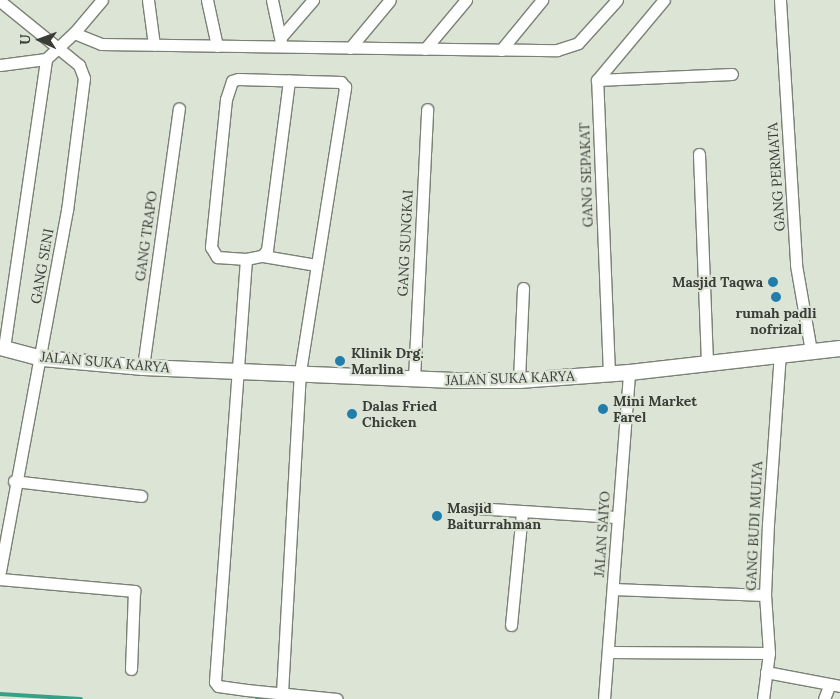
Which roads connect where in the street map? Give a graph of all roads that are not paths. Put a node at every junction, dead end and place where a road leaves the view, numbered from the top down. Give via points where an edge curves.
1 (102, 0) edge
2 (148, 0) edge
3 (207, 0) edge
4 (272, 0) edge
5 (313, 0) edge
6 (390, 0) edge
7 (466, 0) edge
8 (542, 0) edge
9 (617, 0) edge
10 (664, 0) edge
11 (780, 0) edge
12 (0, 1) edge
13 (74, 33) junction
14 (281, 40) junction
15 (154, 45) junction
16 (217, 46) junction
17 (55, 48) junction
18 (350, 48) junction
19 (425, 49) junction
20 (501, 50) junction
21 (46, 59) junction
22 (0, 65) edge
23 (732, 74) dead end
24 (288, 80) junction
25 (596, 80) junction
26 (179, 108) dead end
27 (427, 109) dead end
28 (699, 154) dead end
29 (263, 256) junction
30 (246, 259) junction
31 (316, 264) junction
32 (523, 288) dead end
33 (2, 348) edge
34 (840, 348) edge
35 (811, 351) junction
36 (780, 354) junction
37 (42, 358) junction
38 (708, 361) junction
39 (143, 367) junction
40 (238, 370) junction
41 (300, 372) junction
42 (629, 372) junction
43 (609, 374) junction
44 (414, 379) junction
45 (519, 380) junction
46 (14, 481) junction
47 (141, 496) dead end
48 (477, 508) dead end
49 (522, 512) junction
50 (618, 517) junction
51 (0, 571) edge
52 (0, 579) edge
53 (613, 589) junction
54 (766, 595) junction
55 (511, 625) dead end
56 (609, 652) junction
57 (769, 653) junction
58 (131, 669) dead end
59 (766, 672) junction
60 (834, 686) edge
61 (282, 693) junction
62 (337, 699) edge
63 (604, 699) edge
64 (763, 699) edge
65 (824, 699) edge

1 - 13 street
2 - 15 street
3 - 16 street
4 - 14 street
5 - 14 street
6 - 18 street
7 - 19 street
8 - 20 street
9 - 20 street via 572,47
10 - 25 street
11 - 35 street, GANG PERMATA via 796,265
12 - 17 street, GANG SENI
13 - 15 street via 100,44
13 - 17 street
14 - 16 street
14 - 18 street
15 - 16 street
17 - 21 street
17 - 37 street, GANG SENI via 79,65 84,78 67,210
18 - 19 street
19 - 20 street
21 - 22 street
21 - 33 street
23 - 25 street
24 - 29 street via 267,248
24 - 30 street via 234,80 226,99 212,252 217,257
24 - 31 street via 345,84
25 - 43 street, GANG SEPAKAT
26 - 39 street, GANG TRAPO
27 - 44 street, GANG SUNGKAI
28 - 38 street
29 - 30 street
29 - 31 street
30 - 40 street
31 - 41 street
32 - 45 street
33 - 37 main road, JALAN SUKA KARYA
34 - 35 main road, JALAN SUKA KARYA
35 - 36 main road, JALAN SUKA KARYA
36 - 38 main road, JALAN SUKA KARYA
36 - 54 street, GANG BUDI MULYA
37 - 39 main road, JALAN SUKA KARYA
37 - 46 street, GANG SENI
38 - 42 main road, JALAN SUKA KARYA
39 - 40 main road, JALAN SUKA KARYA
40 - 41 main road, JALAN SUKA KARYA
40 - 61 street via 215,682 220,686
41 - 44 main road, JALAN SUKA KARYA
41 - 61 street
42 - 43 main road, JALAN SUKA KARYA
42 - 50 street, JALAN SAIYO
43 - 45 main road, JALAN SUKA KARYA
44 - 45 main road, JALAN SUKA KARYA
46 - 47 street
46 - 51 street, GANG SENI
48 - 49 street
49 - 50 street
49 - 55 street
50 - 53 street, JALAN SAIYO
52 - 58 street via 134,591
53 - 54 street
53 - 56 street, JALAN SAIYO
54 - 57 street, GANG BUDI MULYA
56 - 57 street
56 - 63 street, JALAN SAIYO
57 - 59 street, GANG BUDI MULYA
59 - 60 street
59 - 64 street, GANG BUDI MULYA
60 - 65 street
61 - 62 street

